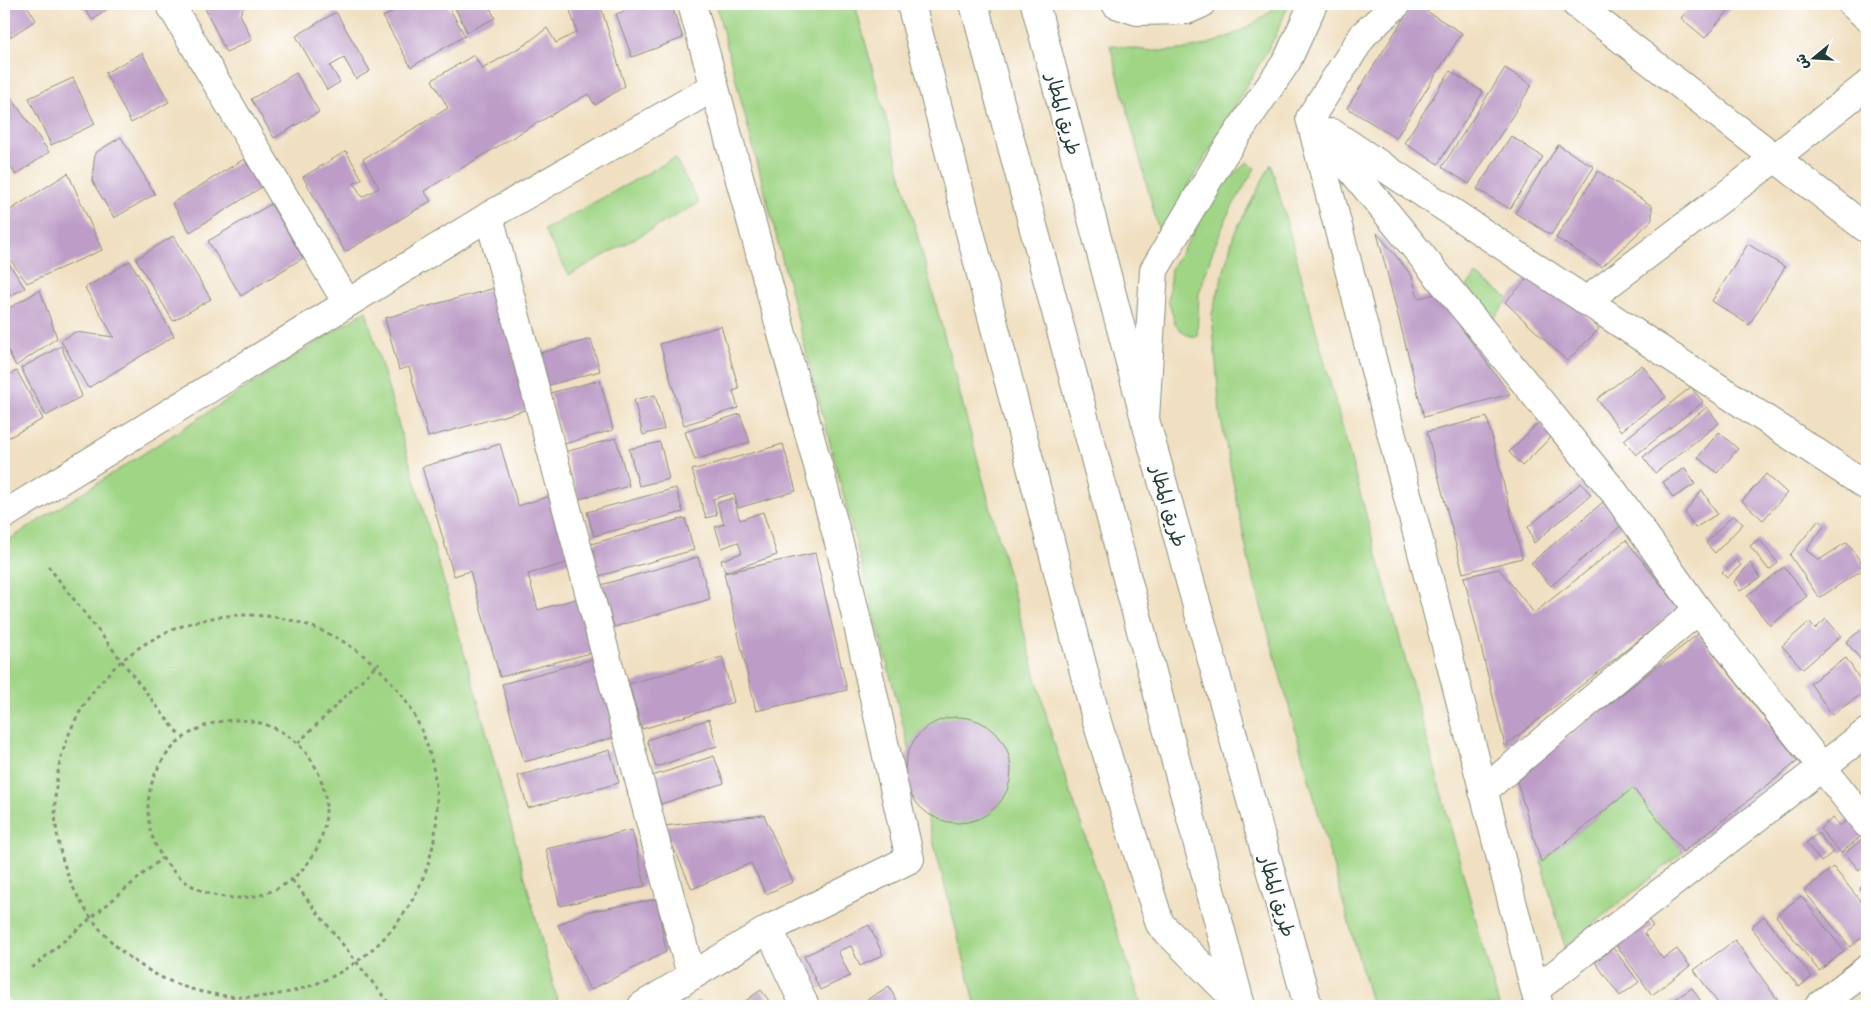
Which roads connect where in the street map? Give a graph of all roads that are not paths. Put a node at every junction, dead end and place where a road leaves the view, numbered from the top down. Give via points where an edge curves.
1 (170, 4) edge
2 (692, 4) edge
3 (911, 4) edge
4 (974, 4) edge
5 (1035, 4) edge
6 (1116, 4) edge
7 (1200, 4) edge
8 (1313, 4) edge
9 (1397, 4) edge
10 (1576, 4) edge
11 (1852, 4) edge
12 (1867, 17) edge
13 (1867, 85) edge
14 (714, 87) junction
15 (1310, 118) junction
16 (1775, 158) junction
17 (489, 216) junction
18 (1867, 229) edge
19 (1586, 301) junction
20 (347, 303) junction
21 (1145, 419) junction
22 (1867, 486) edge
23 (4, 515) edge
24 (1698, 610) junction
25 (1867, 732) edge
26 (1822, 767) junction
27 (1483, 791) junction
28 (1867, 824) edge
29 (769, 929) junction
30 (1867, 969) edge
31 (690, 975) junction
32 (1537, 998) edge
33 (642, 1006) edge
34 (805, 1006) edge
35 (1241, 1006) edge
36 (1308, 1006) edge
37 (1819, 1006) edge

1 - 20 main road
2 - 14 main road
3 - 35 main road via 1097,722 1160,924
4 - 35 main road
5 - 21 main road, طريق المطار
6 - 7 main road via 1137,11 1186,10
8 - 21 main road via 1287,61 1223,155 1154,270
9 - 15 main road via 1364,34
10 - 16 main road
11 - 12 main road
13 - 16 main road
14 - 17 main road
14 - 29 main road via 842,554 910,859
15 - 19 main road
15 - 24 main road via 1614,492
15 - 27 main road
16 - 18 main road
16 - 19 main road
17 - 20 main road
17 - 31 main road
19 - 22 main road
20 - 23 main road
21 - 36 main road, طريق المطار
24 - 26 main road
24 - 27 main road
25 - 26 main road
26 - 28 main road
26 - 32 main road
27 - 32 main road
29 - 31 main road
29 - 34 main road
30 - 37 main road
31 - 33 main road

